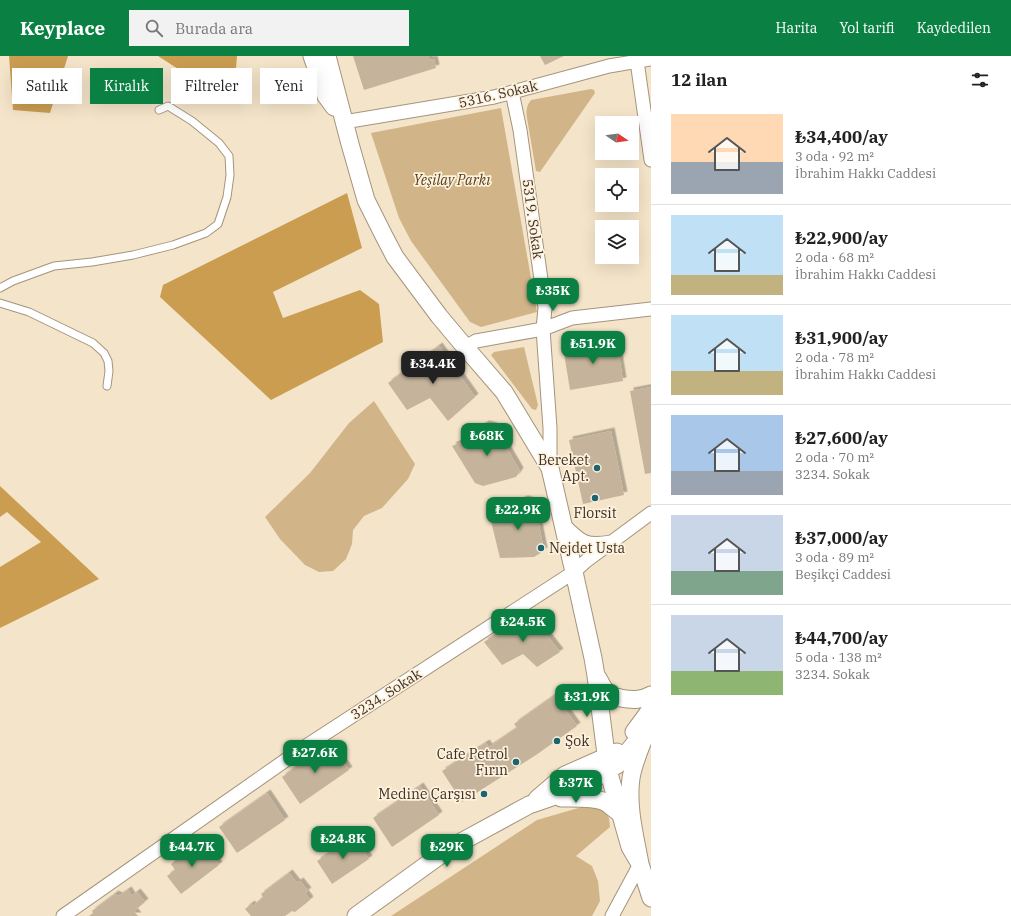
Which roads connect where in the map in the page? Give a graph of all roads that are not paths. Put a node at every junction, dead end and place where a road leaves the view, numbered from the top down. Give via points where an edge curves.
1 (312, 56) edge
2 (327, 56) edge
3 (651, 59) edge
4 (637, 61) junction
5 (512, 92) junction
6 (159, 110) dead end
7 (344, 122) junction
8 (651, 160) edge
9 (0, 288) edge
10 (0, 303) edge
11 (651, 309) edge
12 (543, 329) junction
13 (465, 347) junction
14 (107, 386) dead end
15 (550, 468) junction
16 (651, 513) edge
17 (562, 523) junction
18 (613, 541) junction
19 (574, 572) junction
20 (596, 676) junction
21 (651, 694) edge
22 (650, 719) edge
23 (607, 763) junction
24 (549, 798) junction
25 (529, 805) junction
26 (620, 813) junction
27 (640, 864) junction
28 (651, 898) edge
29 (63, 916) edge
30 (356, 916) edge
31 (612, 916) edge

1 - 7 street via 326,96
2 - 7 street
3 - 4 street, 5316. Sokak
4 - 5 street, 5316. Sokak
4 - 8 street
5 - 7 street, 5316. Sokak
5 - 12 street, 5319. Sokak via 520,130 544,300
6 - 9 lane via 168,106 192,121 219,142 229,156 227,197 218,224 206,234 173,246 92,262 54,266
7 - 13 street via 366,200 395,257
10 - 14 lane via 29,312 93,343 104,353 108,361
11 - 12 street via 572,318
12 - 13 street via 476,341
12 - 15 street, 5319. Sokak via 550,428
13 - 15 street via 504,392
15 - 17 street
16 - 18 street, 3234. Sokak
17 - 18 street via 582,541 600,544
17 - 19 street
18 - 19 street, 3234. Sokak
19 - 20 street
19 - 29 street, 3234. Sokak via 303,748
20 - 21 street via 611,696 630,700
20 - 23 street
22 - 23 street
22 - 27 street via 631,779 630,812
23 - 24 street via 578,788
23 - 25 street via 565,775
23 - 26 street
24 - 25 street
24 - 26 street via 598,800
25 - 30 street via 450,848
26 - 27 street via 630,847
27 - 28 street
27 - 31 street

